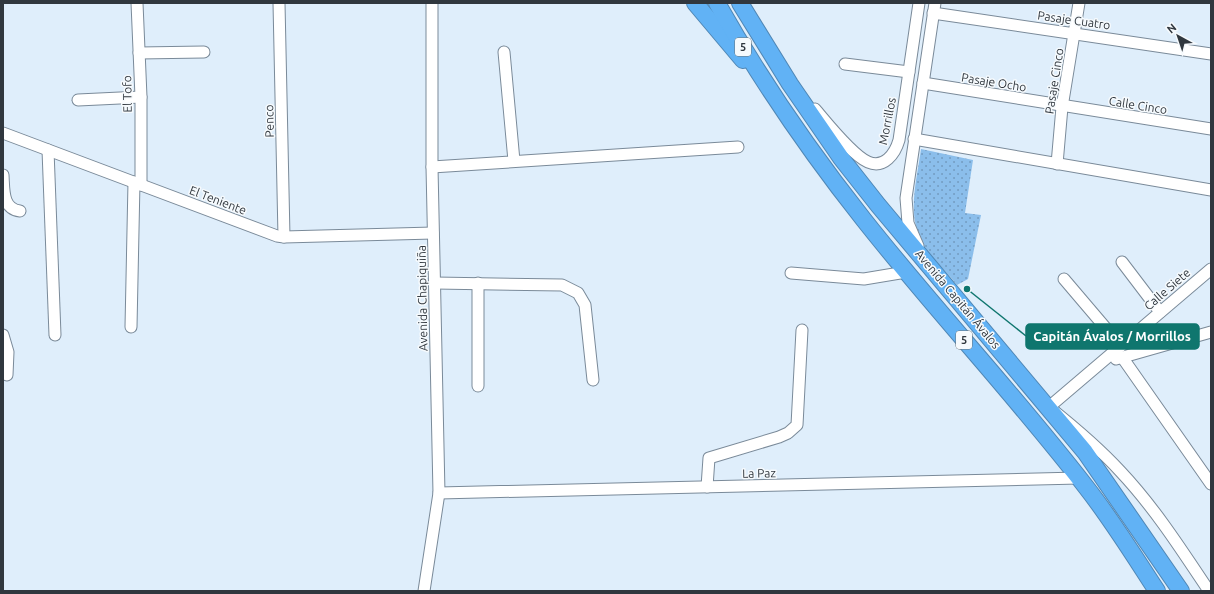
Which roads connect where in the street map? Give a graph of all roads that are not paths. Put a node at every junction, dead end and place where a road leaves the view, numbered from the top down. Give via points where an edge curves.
1 (137, 3) edge
2 (279, 3) edge
3 (432, 3) edge
4 (695, 3) edge
5 (717, 3) edge
6 (740, 3) edge
7 (919, 3) edge
8 (1079, 3) edge
9 (934, 8) edge
10 (1074, 34) junction
11 (204, 52) dead end
12 (504, 52) dead end
13 (139, 53) junction
14 (1211, 54) edge
15 (845, 64) dead end
16 (909, 72) junction
17 (923, 83) junction
18 (790, 84) junction
19 (770, 90) junction
20 (141, 97) junction
21 (78, 100) dead end
22 (1062, 106) junction
23 (1211, 129) edge
24 (3, 133) edge
25 (914, 139) junction
26 (738, 147) dead end
27 (48, 150) junction
28 (514, 161) junction
29 (1057, 164) junction
30 (432, 166) junction
31 (3, 175) edge
32 (137, 184) junction
33 (1211, 190) edge
34 (20, 210) dead end
35 (433, 233) junction
36 (284, 238) junction
37 (1122, 262) dead end
38 (931, 267) junction
39 (1211, 269) edge
40 (906, 272) junction
41 (790, 273) dead end
42 (1064, 279) dead end
43 (434, 283) junction
44 (478, 283) junction
45 (1160, 312) junction
46 (131, 327) dead end
47 (802, 330) dead end
48 (1211, 332) edge
49 (3, 335) edge
50 (55, 335) dead end
51 (1121, 352) junction
52 (7, 374) dead end
53 (593, 380) dead end
54 (478, 386) dead end
55 (1049, 407) junction
56 (1079, 478) junction
57 (1211, 484) edge
58 (707, 487) junction
59 (439, 493) junction
60 (424, 591) edge
61 (1157, 591) edge
62 (1181, 591) edge
63 (1209, 591) edge

1 - 13 street, El Tofo
2 - 36 street, Penco
3 - 30 street, Avenida Chapiquiña
4 - 19 highway
5 - 19 highway, Avenida Capitán Ávalos / 5
6 - 18 highway, Avenida Capitán Ávalos / 5
7 - 16 street, Morrillos
8 - 10 street, Pasaje Cinco
9 - 10 street, Pasaje Cuatro
9 - 17 street
10 - 14 street, Pasaje Cuatro
10 - 22 street, Pasaje Cinco
11 - 13 street
12 - 28 street
13 - 20 street, El Tofo
15 - 16 street
16 - 18 street, Morrillos via 897,146 890,158 879,164 868,162 861,157
17 - 22 street, Pasaje Ocho
17 - 25 street
18 - 38 highway, Avenida Capitán Ávalos / 5 via 845,163
19 - 40 highway, Avenida Capitán Ávalos / 5 via 837,185
20 - 21 street
20 - 32 street, El Tofo
22 - 23 street, Calle Cinco
22 - 29 street, Pasaje Cinco
24 - 27 street, El Teniente
25 - 29 street
25 - 38 street via 906,215 913,236
26 - 28 street
27 - 32 street, El Teniente
27 - 50 street
28 - 30 street
29 - 33 street
30 - 35 street, Avenida Chapiquiña
31 - 34 street via 7,204 12,209
32 - 36 street, El Teniente
32 - 46 street, El Tofo
35 - 36 street, El Teniente
35 - 43 street, Avenida Chapiquiña
37 - 45 street
38 - 55 highway, Avenida Capitán Ávalos / 5
39 - 45 street, Calle Siete
40 - 41 street via 864,278
40 - 56 highway, Avenida Capitán Ávalos / 5
42 - 51 street
43 - 44 street
43 - 59 street, Avenida Chapiquiña
44 - 53 street via 562,285 578,293 585,305
44 - 54 street
45 - 51 street, Calle Siete
47 - 58 street via 797,425 779,437 709,458
48 - 51 street
49 - 52 street via 8,352
51 - 55 street, Calle Siete via 1100,364
51 - 57 street
55 - 62 highway, Avenida Capitán Ávalos / 5 via 1103,476
55 - 63 street via 1085,437 1137,490 1168,529
56 - 58 street, La Paz
56 - 61 highway, Avenida Capitán Ávalos / 5
58 - 59 street, La Paz
59 - 60 street, Avenida Chapiquiña

